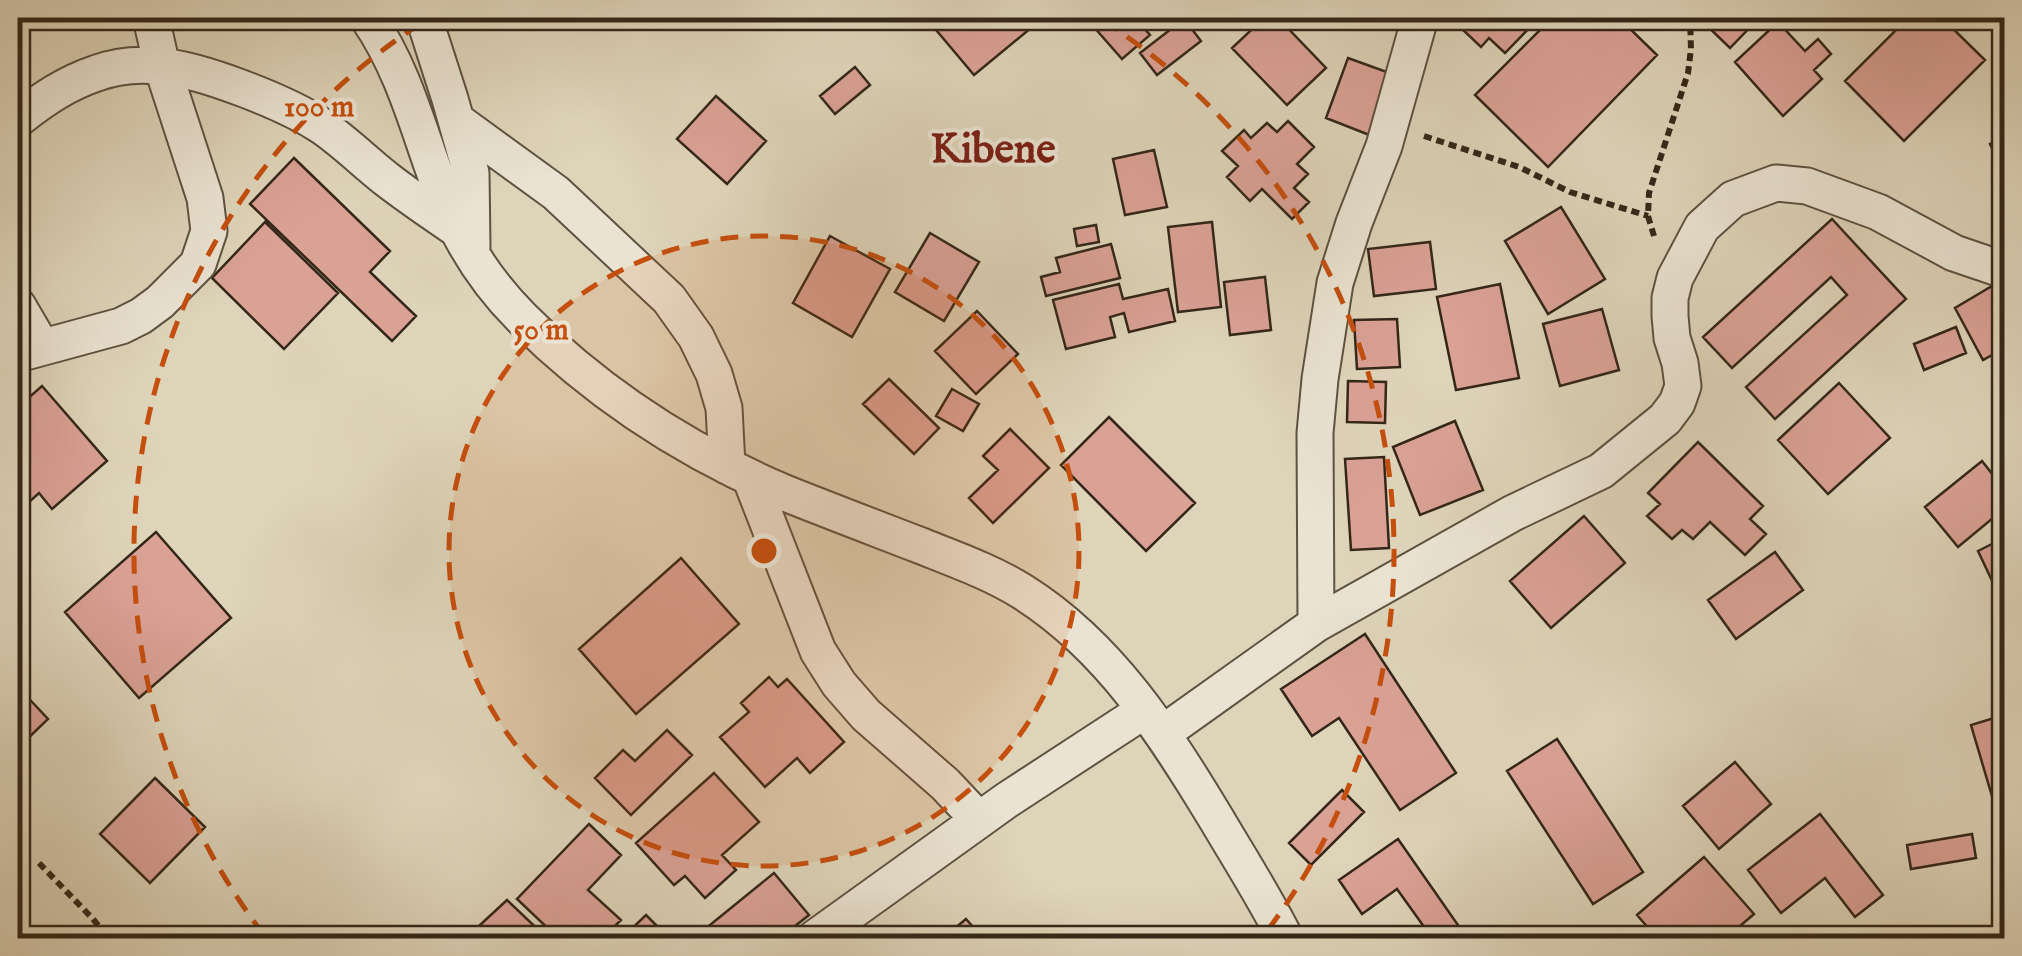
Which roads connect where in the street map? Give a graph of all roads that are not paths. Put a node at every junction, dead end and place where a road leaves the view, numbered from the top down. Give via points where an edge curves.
1 (151, 18) edge
2 (368, 18) edge
3 (424, 18) edge
4 (1420, 18) edge
5 (162, 66) junction
6 (18, 118) edge
7 (457, 121) junction
8 (466, 244) junction
9 (2004, 270) edge
10 (18, 306) edge
11 (30, 351) edge
12 (739, 472) junction
13 (1316, 624) junction
14 (1154, 721) junction
15 (979, 820) junction
16 (815, 938) edge
17 (1285, 938) edge

1 - 5 street
2 - 8 street via 398,70
3 - 7 street
4 - 13 street via 1335,282 1315,433
5 - 6 street via 100,71
5 - 8 street via 266,98 322,127
5 - 11 street via 205,198 208,231 198,264 160,302 122,326
7 - 8 street via 470,172
7 - 12 street via 556,193 669,299 714,374
8 - 12 street via 520,317 581,371 638,415
9 - 13 street via 1807,186 1776,184 1732,199 1702,227 1675,278 1670,316 1683,386 1665,419 1601,470
10 - 11 street
12 - 14 street via 1021,591 1108,662
12 - 15 street via 839,684
13 - 14 street
14 - 15 street
14 - 17 street
15 - 16 street

